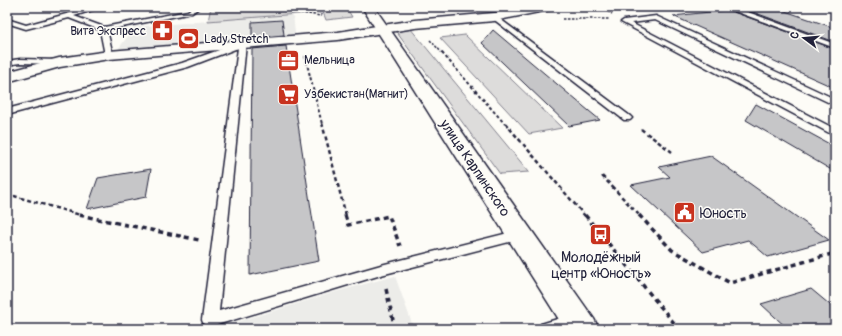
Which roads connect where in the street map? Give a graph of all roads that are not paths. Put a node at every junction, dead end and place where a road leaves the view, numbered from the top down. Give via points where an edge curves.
1 (99, 7) edge
2 (197, 7) edge
3 (368, 7) edge
4 (549, 7) edge
5 (832, 7) edge
6 (731, 8) dead end
7 (835, 8) edge
8 (69, 16) junction
9 (494, 17) junction
10 (7, 21) edge
11 (103, 29) junction
12 (383, 29) junction
13 (242, 44) junction
14 (835, 46) edge
15 (109, 55) junction
16 (59, 62) junction
17 (7, 63) edge
18 (7, 78) edge
19 (835, 102) edge
20 (7, 112) edge
21 (626, 118) road end
22 (835, 133) edge
23 (520, 235) junction
24 (580, 325) edge
25 (547, 329) edge

1 - 8 lane
2 - 11 lane via 190,12
3 - 12 street, улица Карпинского
4 - 9 street
5 - 7 lane
6 - 14 lane
8 - 10 lane via 26,27
8 - 11 lane
9 - 12 street
9 - 21 lane
11 - 15 lane
12 - 13 street via 338,36
12 - 23 street, улица Карпинского
13 - 15 street
13 - 20 lane via 185,65
13 - 23 lane via 210,320 381,270
15 - 16 street
16 - 17 lane
16 - 18 street
19 - 22 lane via 656,18 624,22
23 - 24 street, улица Карпинского
24 - 25 lane

